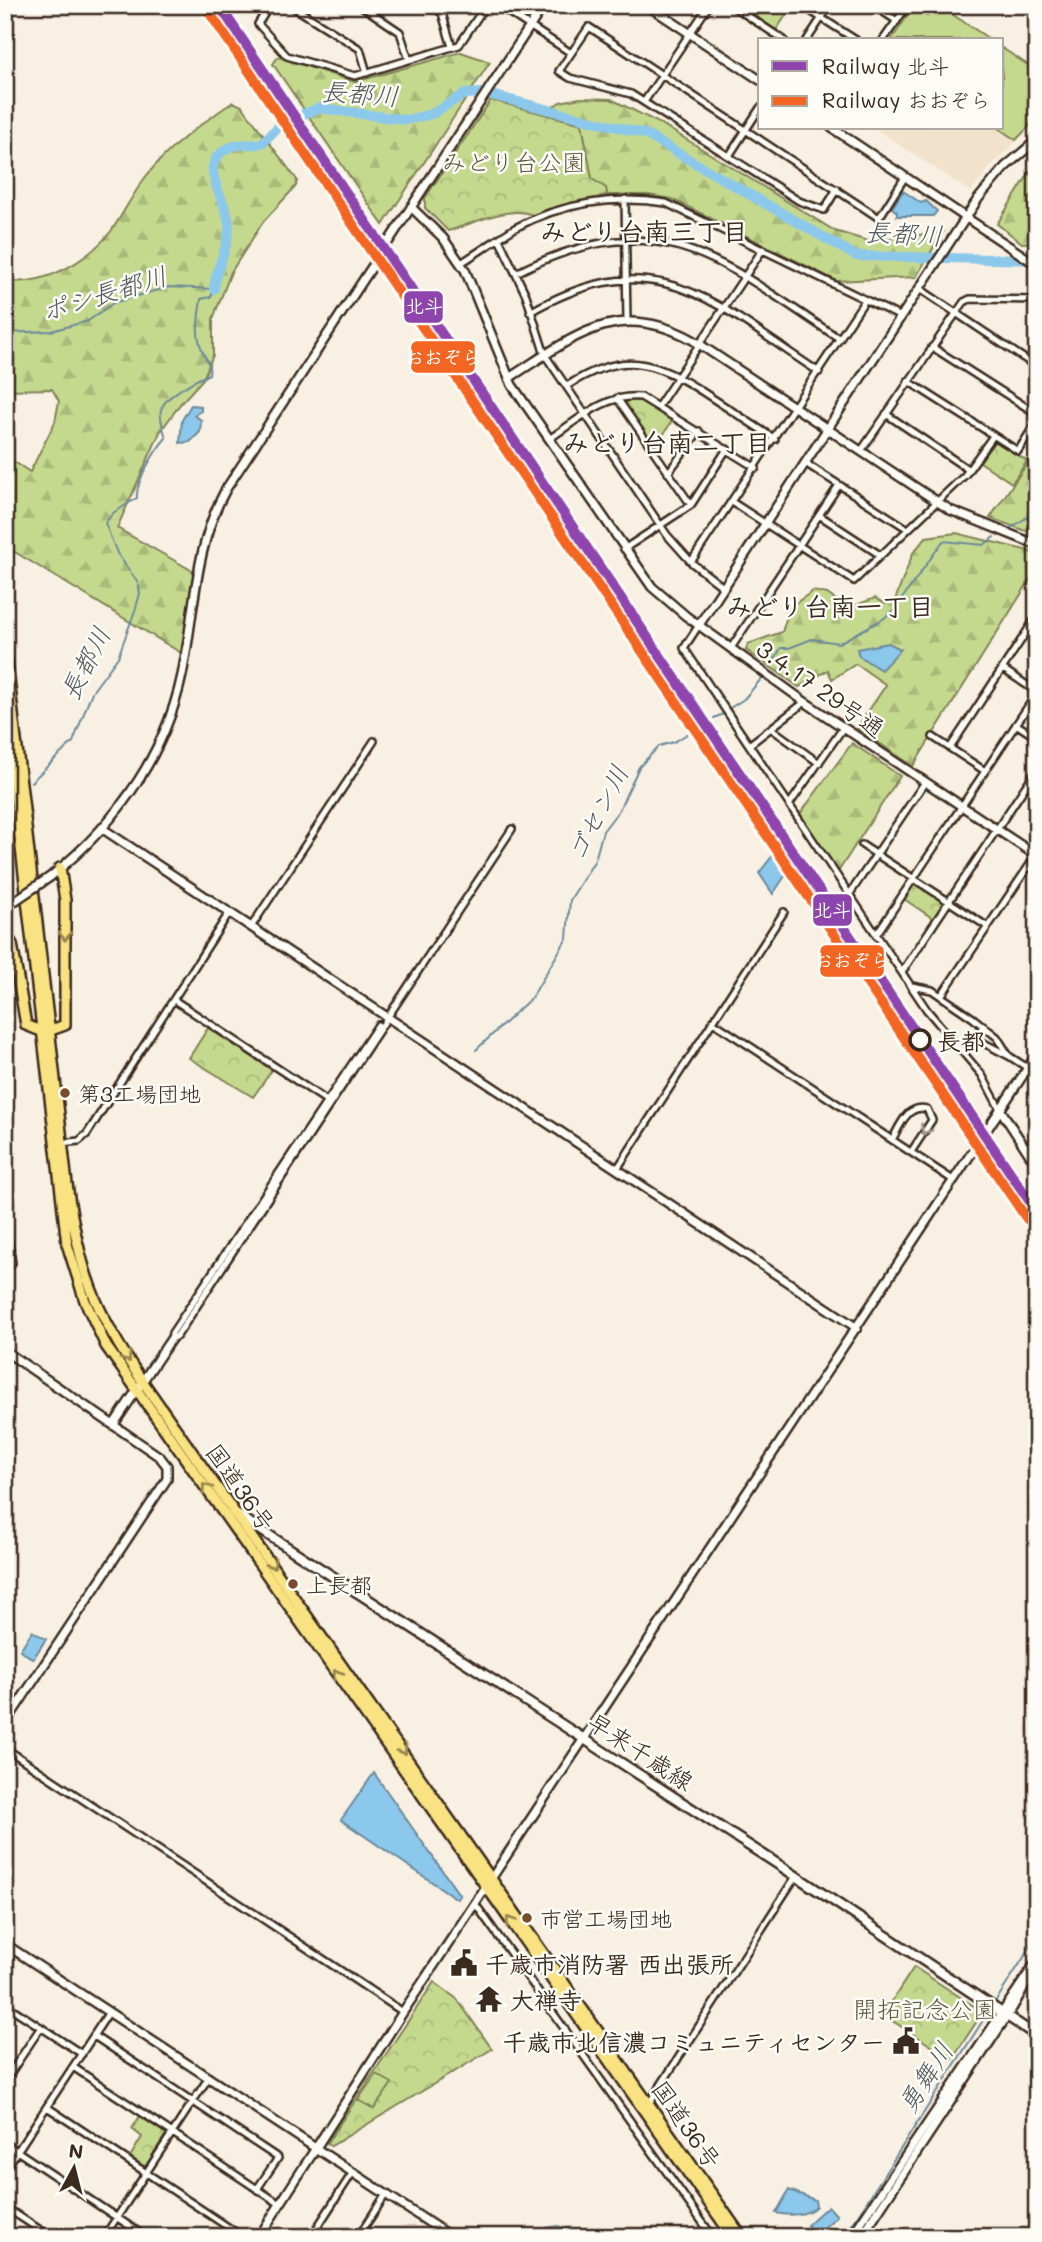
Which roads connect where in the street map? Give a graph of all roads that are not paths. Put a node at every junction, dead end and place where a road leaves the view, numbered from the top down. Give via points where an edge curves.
1 (270, 5) edge
2 (290, 5) edge
3 (360, 5) edge
4 (430, 5) edge
5 (447, 5) edge
6 (486, 5) edge
7 (497, 5) edge
8 (544, 5) edge
9 (647, 5) edge
10 (709, 5) edge
11 (732, 5) edge
12 (801, 5) edge
13 (830, 5) edge
14 (873, 5) edge
15 (908, 5) edge
16 (442, 13) junction
17 (821, 19) junction
18 (897, 21) junction
19 (530, 27) junction
20 (691, 33) junction
21 (782, 38) edge
22 (808, 38) edge
23 (853, 38) edge
24 (884, 38) edge
25 (452, 47) junction
26 (571, 53) junction
27 (409, 60) junction
28 (367, 73) junction
29 (662, 75) junction
30 (758, 79) edge
31 (644, 102) junction
32 (758, 111) edge
33 (746, 130) junction
34 (835, 130) edge
35 (1037, 140) edge
36 (729, 156) junction
37 (905, 177) junction
38 (836, 189) junction
39 (625, 199) junction
40 (411, 207) junction
41 (965, 218) junction
42 (499, 239) junction
43 (626, 239) junction
44 (763, 249) junction
45 (461, 263) junction
46 (1037, 265) edge
47 (516, 273) junction
48 (745, 277) junction
49 (627, 278) junction
50 (920, 289) junction
51 (865, 300) junction
52 (1037, 300) edge
53 (724, 310) junction
54 (530, 312) junction
55 (955, 312) junction
56 (901, 317) junction
57 (627, 321) junction
58 (840, 339) junction
59 (701, 345) junction
60 (932, 346) junction
61 (545, 355) junction
62 (1037, 367) edge
63 (819, 372) junction
64 (679, 376) junction
65 (509, 378) junction
66 (908, 381) junction
67 (567, 386) junction
68 (617, 398) junction
69 (659, 405) junction
70 (796, 408) junction
71 (886, 414) junction
72 (1037, 414) edge
73 (586, 415) junction
74 (1037, 421) edge
75 (828, 428) junction
76 (699, 431) junction
77 (992, 436) junction
78 (550, 439) junction
79 (775, 439) junction
80 (727, 449) junction
81 (861, 451) junction
82 (805, 463) junction
83 (756, 468) junction
84 (969, 470) junction
85 (668, 473) junction
86 (839, 485) junction
87 (936, 501) junction
88 (732, 502) junction
89 (691, 505) junction
90 (819, 515) junction
91 (765, 524) junction
92 (661, 525) junction
93 (908, 529) junction
94 (799, 545) junction
95 (1037, 545) edge
96 (624, 549) junction
97 (880, 555) junction
98 (691, 562) junction
99 (723, 587) junction
100 (1037, 616) edge
101 (699, 625) junction
102 (5, 644) edge
103 (731, 648) junction
104 (1003, 669) junction
105 (1037, 692) edge
106 (805, 702) junction
107 (5, 710) edge
108 (1016, 724) junction
109 (843, 728) junction
110 (772, 729) junction
111 (933, 737) dead end
112 (1037, 738) edge
113 (374, 741) dead end
114 (749, 745) junction
115 (950, 748) junction
116 (8, 756) edge
117 (819, 763) junction
118 (1037, 769) edge
119 (985, 771) junction
120 (925, 782) junction
121 (789, 805) junction
122 (961, 806) junction
123 (512, 828) dead end
124 (103, 829) junction
125 (997, 830) junction
126 (862, 845) dead end
127 (876, 855) junction
128 (1036, 855) edge
129 (60, 868) junction
130 (914, 878) junction
131 (849, 895) junction
132 (949, 902) junction
133 (5, 908) edge
134 (229, 912) junction
135 (784, 912) dead end
136 (251, 927) junction
137 (988, 927) junction
138 (5, 933) edge
139 (876, 935) junction
140 (902, 972) junction
141 (912, 986) junction
142 (941, 996) junction
143 (174, 1000) junction
144 (385, 1017) junction
145 (713, 1022) junction
146 (983, 1025) junction
147 (46, 1030) junction
148 (1037, 1054) edge
149 (1009, 1056) junction
150 (1028, 1068) junction
151 (1037, 1074) edge
152 (327, 1101) junction
153 (1000, 1110) junction
154 (1037, 1136) edge
155 (892, 1140) junction
156 (59, 1143) junction
157 (1026, 1150) junction
158 (911, 1152) junction
159 (1037, 1166) edge
160 (617, 1169) junction
161 (954, 1180) junction
162 (5, 1218) edge
163 (5, 1273) edge
164 (857, 1328) junction
165 (171, 1339) joint
166 (5, 1351) edge
167 (144, 1382) junction
168 (137, 1393) junction
169 (114, 1424) junction
170 (219, 1507) junction
171 (236, 1512) junction
172 (5, 1724) edge
173 (586, 1738) junction
174 (5, 1748) edge
175 (796, 1876) junction
176 (493, 1879) junction
177 (487, 1888) junction
178 (476, 1905) junction
179 (6, 1947) edge
180 (1037, 1964) edge
181 (5, 2004) edge
182 (998, 2010) junction
183 (110, 2011) junction
184 (403, 2012) junction
185 (41, 2027) junction
186 (94, 2036) junction
187 (1037, 2036) edge
188 (82, 2054) junction
189 (73, 2067) junction
190 (209, 2077) junction
191 (5, 2081) edge
192 (193, 2101) junction
193 (646, 2106) junction
194 (47, 2107) junction
195 (172, 2133) junction
196 (5, 2143) edge
197 (317, 2148) junction
198 (18, 2151) junction
199 (5, 2170) edge
200 (146, 2172) junction
201 (353, 2172) junction
202 (257, 2189) junction
203 (386, 2194) junction
204 (280, 2204) junction
205 (5, 2207) edge
206 (117, 2217) junction
207 (261, 2233) edge
208 (51, 2237) edge
209 (104, 2237) edge
210 (146, 2237) edge
211 (243, 2237) edge
212 (273, 2237) edge
213 (311, 2237) edge
214 (358, 2237) edge
215 (451, 2237) edge
216 (713, 2237) edge
217 (733, 2237) edge
218 (742, 2237) edge
219 (851, 2237) edge
220 (861, 2237) edge

1 - 28 street via 258,24 287,56 355,76
2 - 28 street via 360,50
3 - 27 street via 400,32
4 - 16 street
5 - 16 street
6 - 25 street via 459,45
7 - 19 street
8 - 19 street
9 - 20 street
10 - 20 street
11 - 21 street
12 - 17 street
13 - 17 street
14 - 18 street
15 - 18 street
16 - 25 street
17 - 22 street
17 - 23 street
18 - 24 street
19 - 26 street
19 - 40 street
20 - 29 street
20 - 30 street
25 - 27 street
26 - 29 street via 590,27
26 - 31 street via 559,71
27 - 28 street
29 - 31 street
29 - 33 street
31 - 36 street
32 - 33 street
33 - 36 street
33 - 38 street
34 - 37 street
35 - 41 street via 1005,167
36 - 38 street via 799,201 824,210
37 - 38 street via 879,218
37 - 41 street
39 - 42 street via 562,209
39 - 43 street
39 - 44 street via 666,203
40 - 45 street, 3.4.17 29号通
40 - 124 street via 215,508 203,545 185,661 171,713 141,776
41 - 46 street
41 - 50 street
42 - 45 street
42 - 47 street
43 - 47 street via 569,249
43 - 48 street via 682,246
43 - 49 street
44 - 48 street
44 - 51 street
45 - 65 street, 3.4.17 29号通
47 - 54 street
48 - 53 street
48 - 58 street
49 - 53 street via 681,287
49 - 54 street via 584,285
49 - 57 street
50 - 55 street
50 - 56 street
51 - 56 street
51 - 58 street
52 - 55 street via 970,299
53 - 59 street
53 - 63 street
54 - 61 street
55 - 60 street
55 - 62 street
56 - 75 street
57 - 59 street via 662,326
57 - 61 street via 586,330
58 - 63 street
59 - 64 street
59 - 70 street
60 - 66 street
60 - 72 street
61 - 65 street
61 - 67 street
63 - 70 street
64 - 67 street via 646,363 622,363 594,369
64 - 69 street
64 - 79 street
65 - 78 street, 3.4.17 29号通
66 - 71 street
66 - 77 street
67 - 73 street
68 - 69 street via 641,397
68 - 73 street
68 - 85 street
69 - 76 street
70 - 75 street
70 - 79 street
71 - 81 street
71 - 84 street
73 - 78 street
73 - 92 street
74 - 77 street via 1018,451
75 - 81 street
75 - 82 street
76 - 80 street
76 - 85 street
77 - 84 street
78 - 96 street, 3.4.17 29号通
79 - 83 street
80 - 83 street
80 - 89 street
81 - 87 street
82 - 86 street
82 - 91 street
83 - 88 street
84 - 87 street
85 - 89 street
86 - 90 street
86 - 93 street
87 - 93 street
87 - 95 street via 980,524
88 - 91 street
88 - 98 street
89 - 92 street
90 - 94 street
90 - 97 street
91 - 94 street
91 - 99 street
92 - 96 street
92 - 98 street
93 - 97 street
94 - 97 street via 854,581
94 - 103 street
96 - 101 street, 3.4.17 29号通 via 660,594
98 - 99 street
99 - 101 street
100 - 104 street
101 - 103 street, 3.4.17 29号通
101 - 114 street via 684,648
102 - 147 highway, 国道36号
103 - 106 street, 3.4.17 29号通
104 - 105 street
104 - 115 street
105 - 108 street
106 - 109 street, 3.4.17 29号通
106 - 110 street
107 - 116 highway, 国道36号
108 - 112 street
108 - 119 street
109 - 117 street
109 - 120 street, 3.4.17 29号通
110 - 114 street
110 - 117 street
111 - 115 street
113 - 136 street
114 - 121 street
115 - 119 street
116 - 147 highway, 国道36号
117 - 121 street
118 - 125 street
119 - 122 street
120 - 122 street, 3.4.17 29号通
120 - 127 street
121 - 131 street
122 - 125 street, 3.4.17 29号通
122 - 130 street
123 - 144 street
124 - 129 street
124 - 134 street
125 - 128 street, 3.4.17 29号通
125 - 132 street
126 - 127 street
127 - 130 street
127 - 131 street
128 - 137 street
129 - 133 street, bridge
129 -> 147 highway via 65,900 65,1025
130 - 132 street
130 - 139 street
131 - 139 street
132 - 137 street
132 - 140 street
134 - 136 street
134 - 143 street
135 - 145 street
136 - 144 street
137 - 142 street
138 - 147 highway via 12,944 26,1025
139 - 140 street
140 - 141 street
141 - 142 street via 925,986
141 - 153 street via 945,1034 982,1075
142 - 146 street
143 - 152 street
143 - 156 street via 87,1134 79,1141
144 - 152 street
144 - 160 street
145 - 155 street
145 - 160 street
146 - 149 street
146 - 149 street via 980,1041
147 - 156 highway, 国道36号
148 - 150 street
149 - 150 street
150 - 151 street
150 - 153 street
152 - 165 street
153 - 157 street
153 - 161 street
154 - 157 street
155 - 158 street
155 -> 158 street via 909,1112 927,1110 932,1120
156 -> 167 highway, 国道36号 via 75,1242 94,1301
156 - 168 highway, 国道36号 via 67,1244 85,1301 106,1346
157 - 159 street
158 - 161 street
160 - 164 street
161 - 164 street
162 - 163 street via 12,1263
164 - 173 street
165 - 167 street
166 - 169 street
167 - 168 street
167 - 171 highway, 国道36号
168 - 169 street
170 -> 168 highway, 国道36号
169 - 172 street via 160,1457 167,1466 167,1479
170 - 171 main road, 早来千歳線
177 -> 170 highway, 国道36号
171 - 173 main road, 早来千歳線
171 -> 176 highway, 国道36号
173 - 175 main road, 早来千歳線
173 - 176 street
174 - 184 street
175 - 182 main road, 早来千歳線
175 - 193 street
176 - 177 street
176 - 193 highway, 国道36号
177 - 178 street
193 -> 177 highway, 国道36号
178 - 184 street
178 - 216 street
179 - 183 street
180 - 182 street
181 - 185 street
182 - 187 main road, 早来千歳線
182 - 219 street
182 - 220 street
183 - 186 street
183 - 190 street
184 - 197 street
185 - 188 street
185 - 191 street
186 - 188 street
186 - 192 street
188 - 189 street
189 - 194 street
189 - 195 street
190 - 192 street
190 - 197 street
192 - 195 street
192 - 202 street via 278,2158
193 - 217 highway, 国道36号
193 - 218 highway, 国道36号
194 - 198 street
194 - 200 street
195 - 200 street
195 - 202 street
196 - 198 street
197 - 201 street
197 - 204 street
198 - 199 street
198 - 206 street
200 - 206 street
200 - 211 street
201 - 203 street
201 - 213 street
202 - 204 street
203 - 214 street
203 - 215 street
204 - 207 street
205 - 208 street
206 - 209 street
206 - 210 street
207 - 212 street

